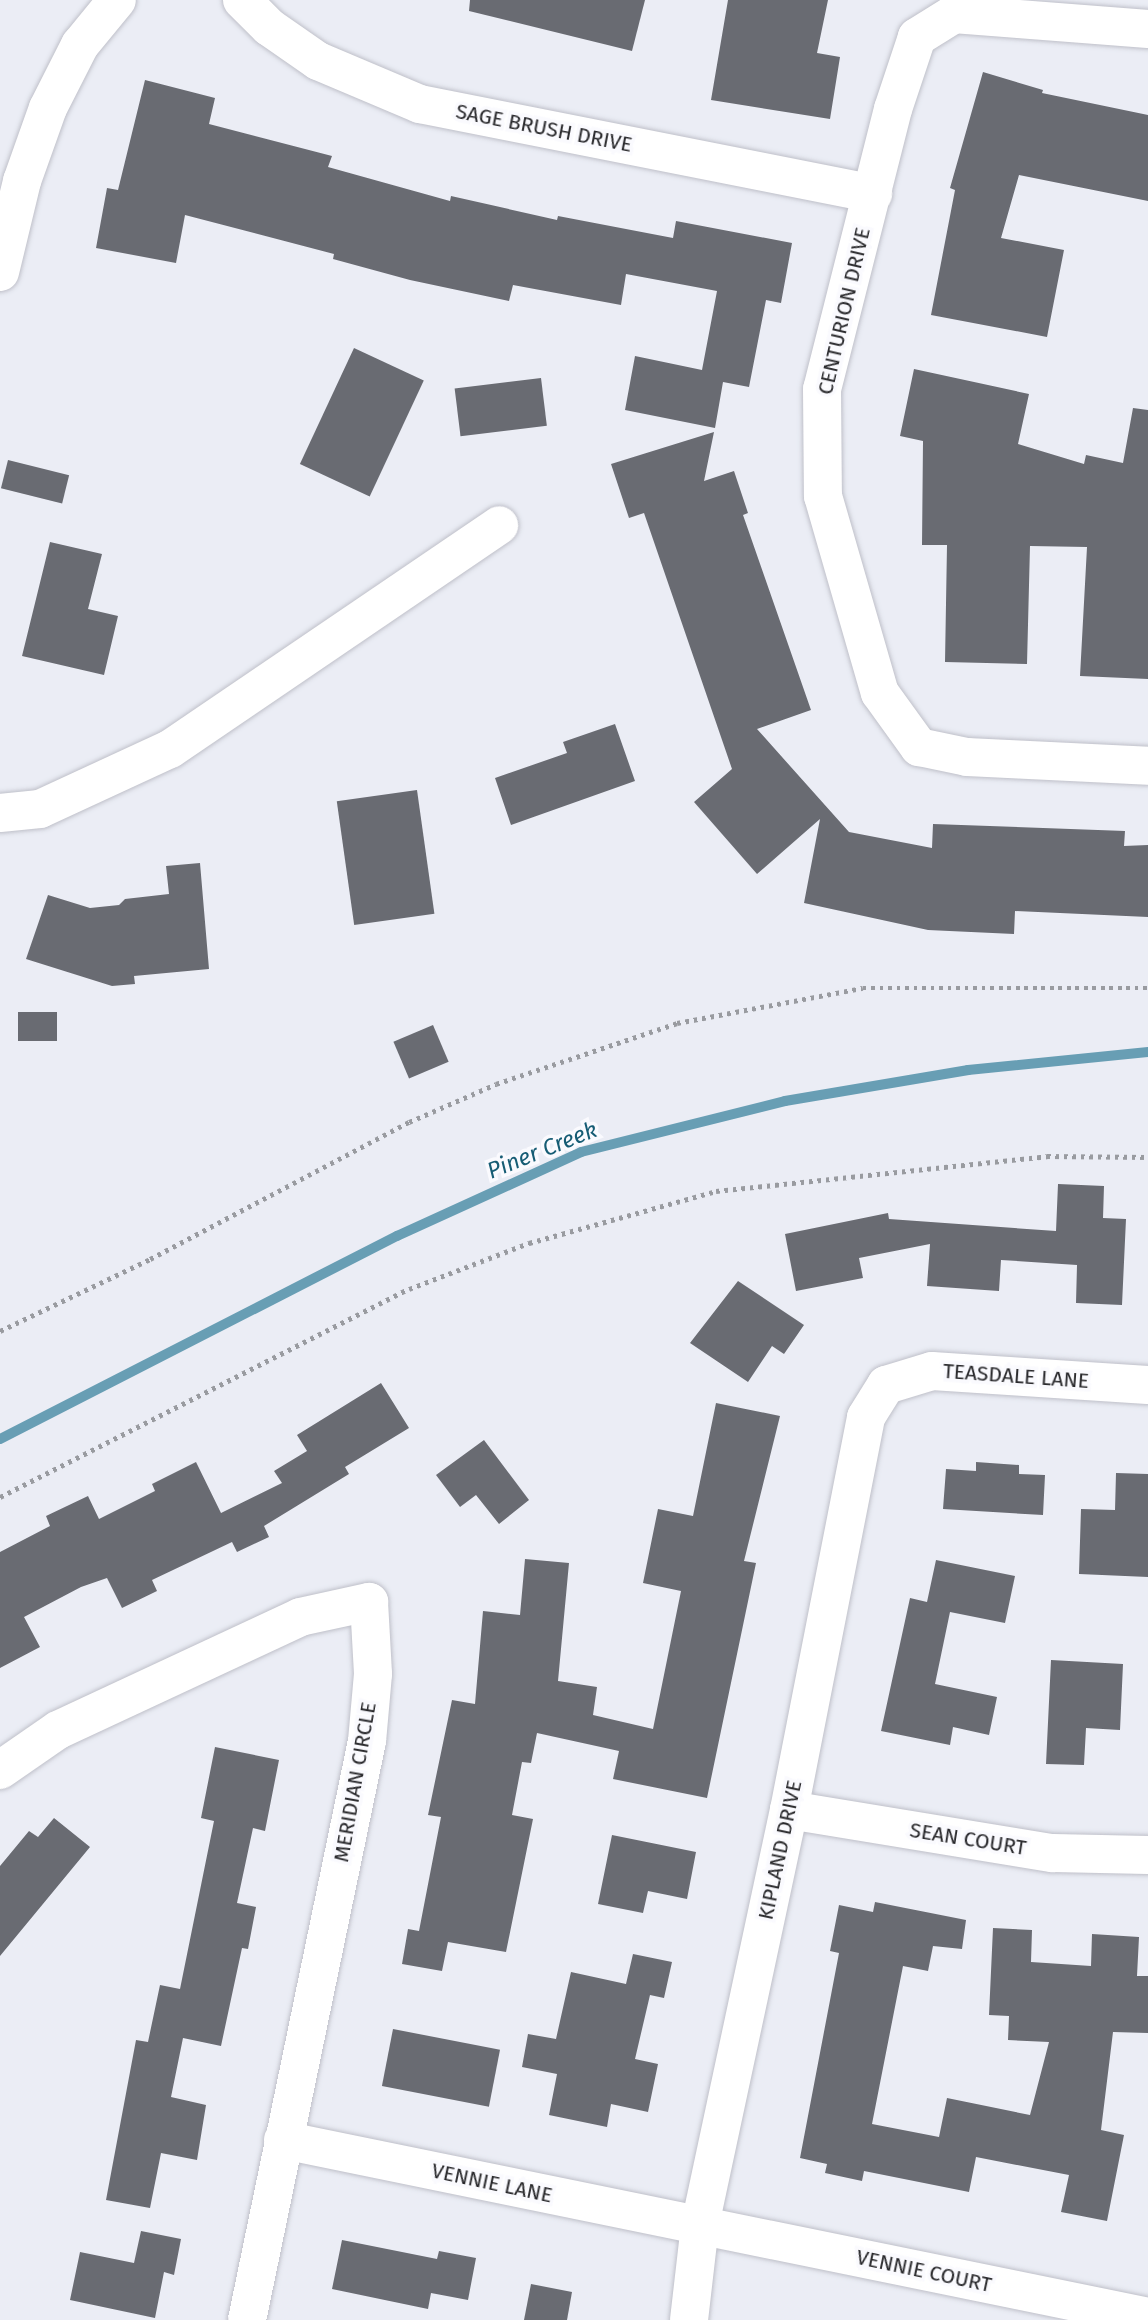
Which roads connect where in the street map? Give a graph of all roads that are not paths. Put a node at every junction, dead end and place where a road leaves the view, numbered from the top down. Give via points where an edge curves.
1 (117, 0) edge
2 (242, 0) edge
3 (1148, 29) edge
4 (873, 194) junction
5 (2, 254) edge
6 (499, 526) dead end
7 (1148, 766) edge
8 (0, 813) edge
9 (886, 1385) joint
10 (1148, 1385) edge
11 (0, 1770) edge
12 (789, 1810) junction
13 (1148, 1856) edge
14 (284, 2140) junction
15 (700, 2225) junction
16 (1148, 2317) edge
17 (247, 2320) edge
18 (690, 2320) edge

1 - 5 street via 80,45 48,108
2 - 4 street, SAGE BRUSH DRIVE via 269,27 318,61 420,104
3 - 4 street, CENTURION DRIVE via 954,14 917,37 893,109
4 - 7 street, CENTURION DRIVE via 822,389 823,496 880,693 919,747 967,757
6 - 8 street via 170,749 40,809
9 - 10 street, TEASDALE LANE via 932,1371
9 - 12 street, KIPLAND DRIVE via 866,1417
11 - 14 street, MERIDIAN CIRCLE via 58,1730 300,1617 369,1602 373,1674 367,1741
12 - 13 street, SEAN COURT via 1053,1853
12 - 15 street, KIPLAND DRIVE
14 - 15 street, VENNIE LANE
14 - 17 street, MERIDIAN CIRCLE
15 - 16 street, VENNIE COURT
15 - 18 street, KIPLAND DRIVE

